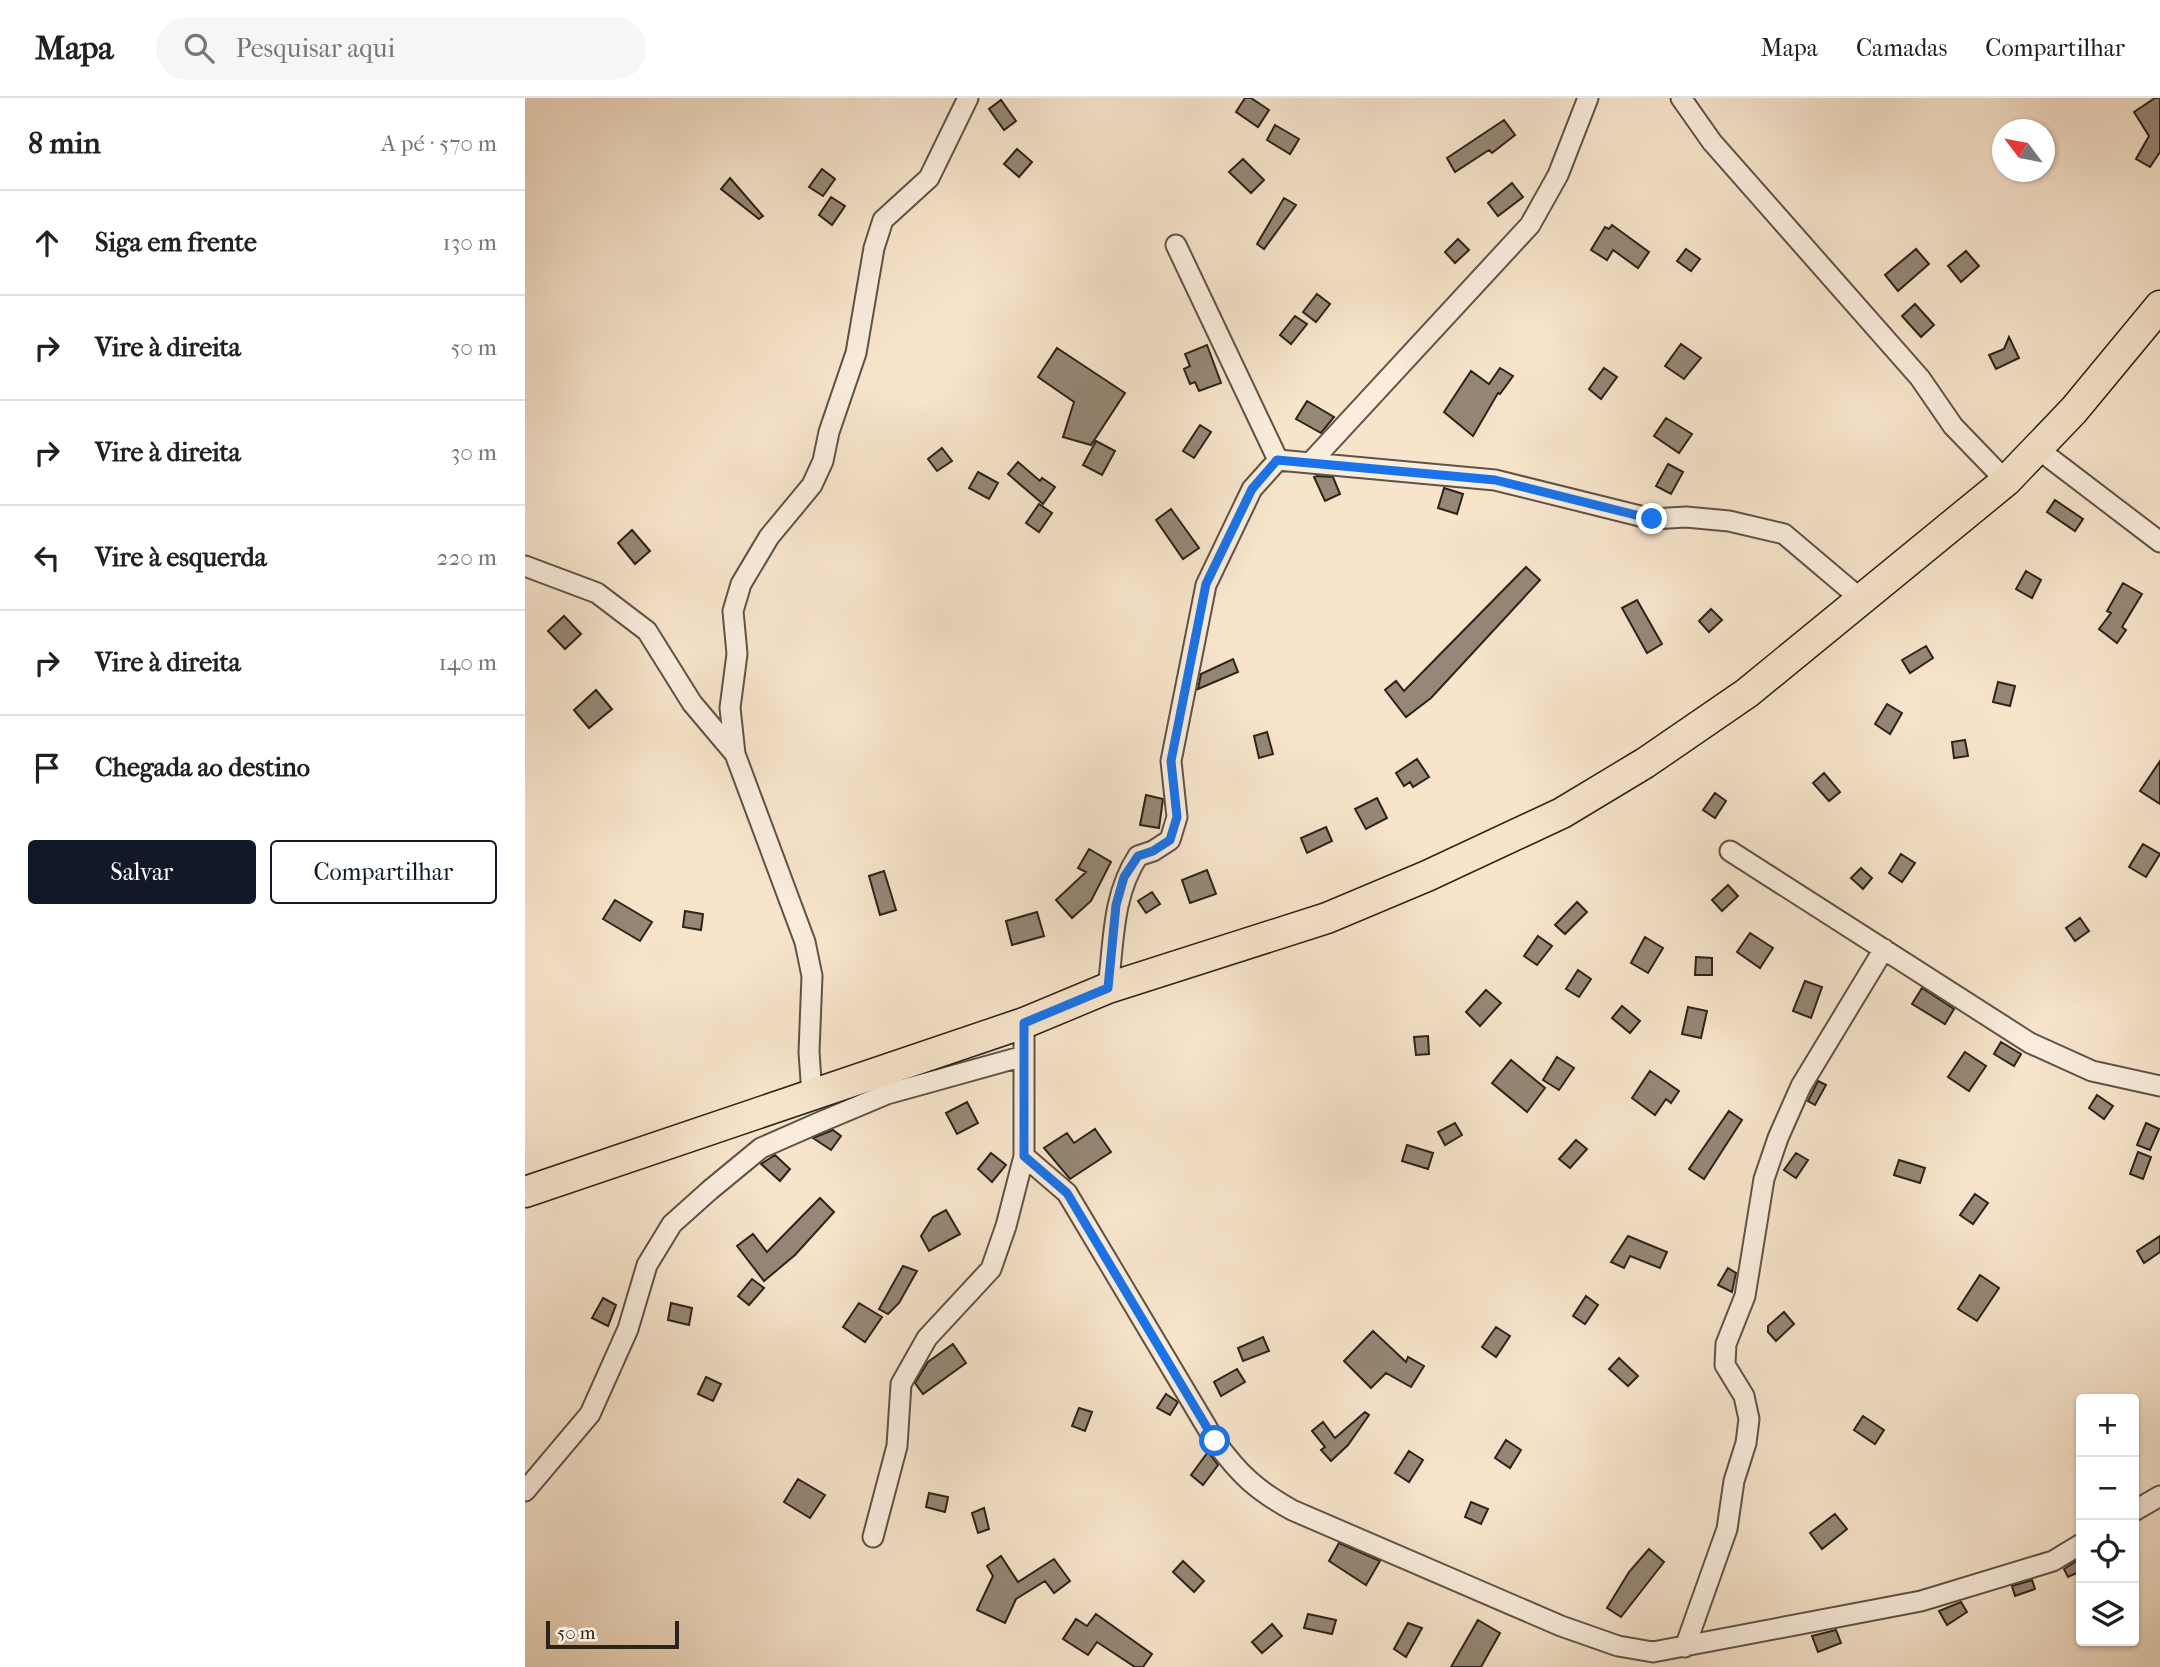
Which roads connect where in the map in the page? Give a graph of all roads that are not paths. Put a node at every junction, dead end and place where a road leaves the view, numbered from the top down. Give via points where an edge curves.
1 (968, 98) edge
2 (1588, 98) edge
3 (1681, 98) edge
4 (1176, 245) dead end
5 (2160, 306) edge
6 (2038, 449) junction
7 (1277, 460) junction
8 (1311, 462) junction
9 (2006, 481) junction
10 (2160, 542) edge
11 (525, 566) edge
12 (1862, 600) junction
13 (735, 754) junction
14 (1730, 851) dead end
15 (1884, 950) junction
16 (1108, 988) junction
17 (1024, 1023) junction
18 (1024, 1056) junction
19 (2160, 1086) edge
20 (812, 1094) junction
21 (1024, 1156) junction
22 (525, 1192) edge
23 (525, 1491) edge
24 (2160, 1496) edge
25 (2139, 1508) edge
26 (873, 1536) dead end
27 (2076, 1547) edge
28 (1685, 1647) junction

1 - 13 street via 929,178 883,220 856,353 823,461 812,485 769,537 741,584 733,611 737,654 730,708
2 - 8 street via 1558,175 1530,225
3 - 9 street via 1711,142 1920,378 1953,426
4 - 7 street
5 - 6 main road
6 - 9 main road
6 - 10 street
7 - 8 street
7 - 16 street via 1252,489 1206,584 1171,761 1177,817 1170,840 1138,856 1124,877 1116,905
8 - 12 street via 1495,480 1652,519 1729,521 1784,534
9 - 12 main road
11 - 13 street via 597,593 646,631 692,703
12 - 16 main road via 1747,693 1562,813 1327,918
13 - 20 street via 805,942 812,976
14 - 15 street
15 - 19 street via 2030,1043 2092,1072
15 - 28 street via 1801,1086 1765,1180 1745,1296 1726,1344 1725,1365 1744,1396 1749,1419 1746,1443 1734,1481 1727,1529
16 - 17 main road
17 - 18 street
17 - 20 main road
18 - 21 street
18 - 23 street via 887,1094 818,1123 761,1148 710,1190 672,1224 647,1265 628,1329 590,1414
20 - 22 main road
21 - 26 street via 991,1269 927,1338 901,1384 897,1446
21 - 28 street via 1067,1193 1215,1441 1237,1472 1259,1492 1591,1638 1653,1652
24 - 25 street
27 - 28 street via 2053,1561 1921,1601

